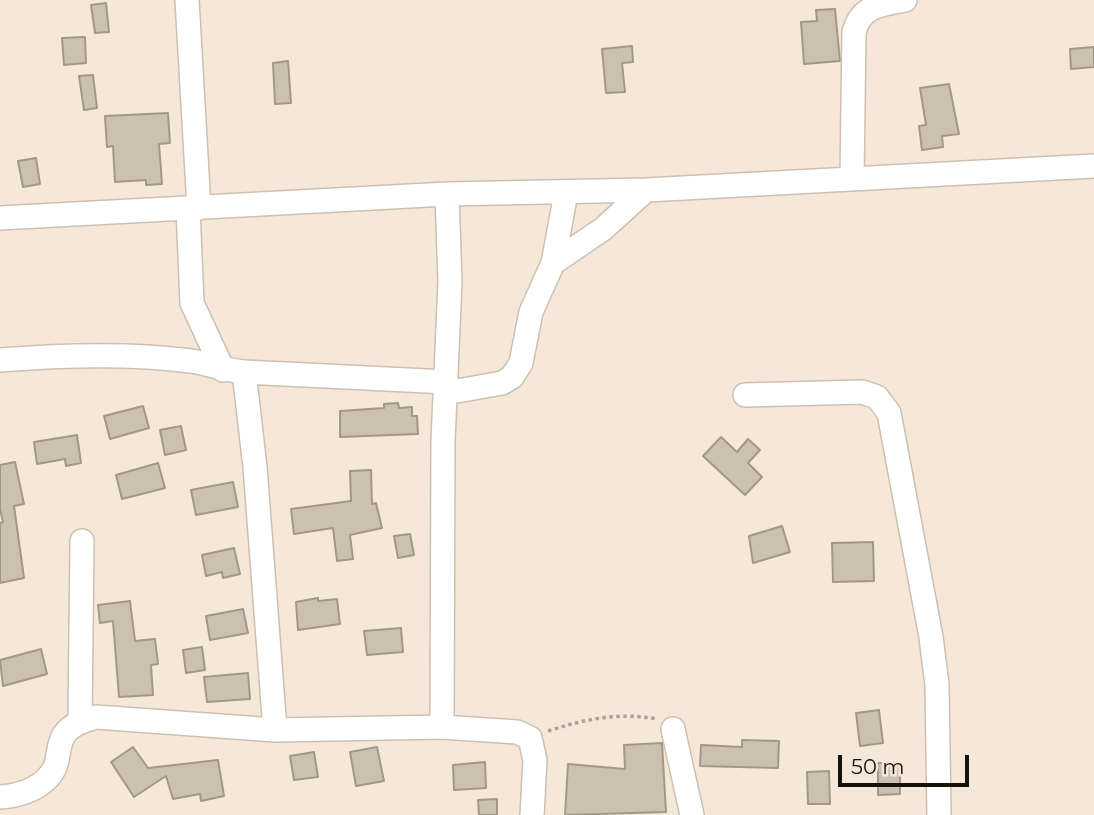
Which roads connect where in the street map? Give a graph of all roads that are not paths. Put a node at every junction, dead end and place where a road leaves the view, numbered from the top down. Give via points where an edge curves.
1 (187, 0) edge
2 (905, 0) edge
3 (1094, 166) edge
4 (852, 179) junction
5 (646, 190) junction
6 (566, 193) junction
7 (447, 194) junction
8 (194, 209) junction
9 (0, 218) edge
10 (553, 263) junction
11 (0, 359) edge
12 (234, 371) junction
13 (446, 387) junction
14 (745, 395) dead end
15 (82, 541) dead end
16 (80, 722) junction
17 (442, 727) junction
18 (673, 729) road end
19 (275, 730) junction
20 (0, 797) edge
21 (531, 815) edge
22 (692, 815) edge
23 (939, 815) edge

1 - 8 street
2 - 4 street via 865,10 854,32
3 - 4 street
4 - 5 street
5 - 6 street
5 - 10 street via 603,229
6 - 7 street
6 - 10 street
7 - 8 street
7 - 13 street
8 - 9 street
8 - 12 street via 192,303
10 - 13 street via 531,312 521,363 512,377 502,383
11 - 12 street via 52,356 193,361
12 - 13 street
12 - 19 street via 255,467
13 - 17 street
14 - 23 street via 862,392 877,397 889,413 937,685
15 - 16 street
16 - 19 street via 112,716
16 - 20 street via 62,737 55,768 44,781 28,792
17 - 19 street
17 - 21 street via 517,732 530,738 535,760
18 - 22 street

